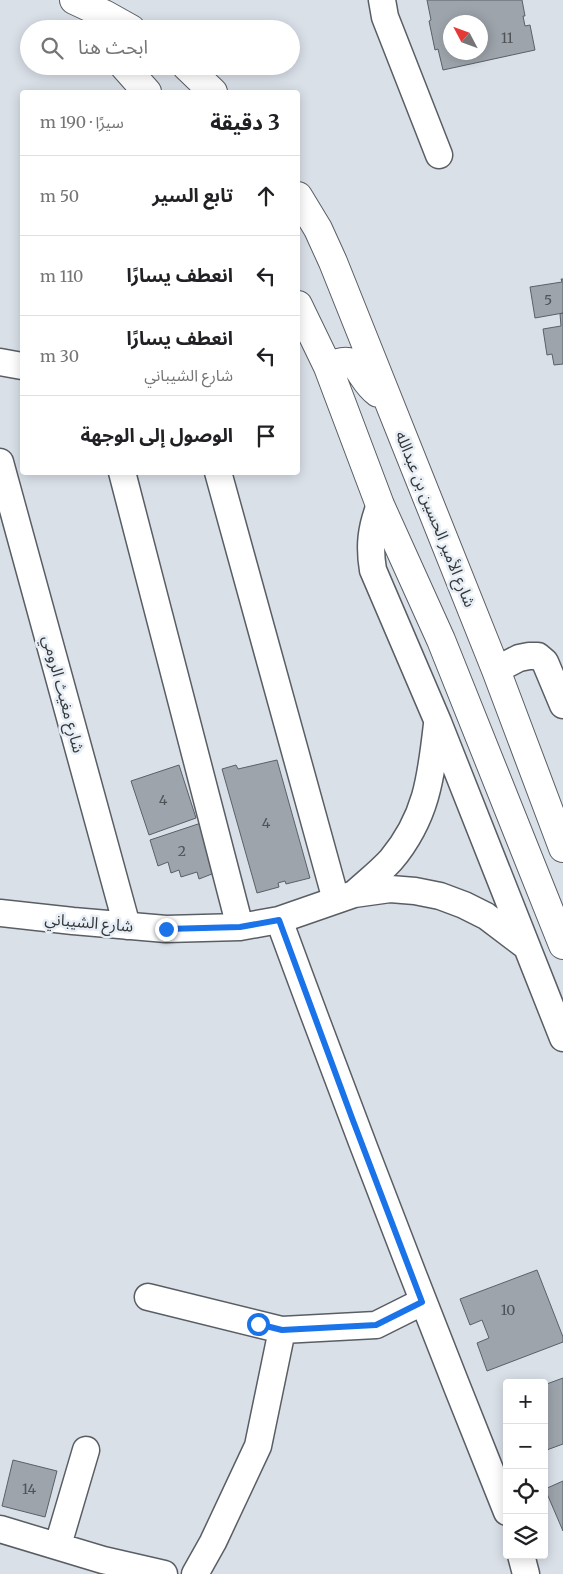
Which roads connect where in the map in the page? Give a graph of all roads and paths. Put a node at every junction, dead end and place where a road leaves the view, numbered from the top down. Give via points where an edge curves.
1 (74, 0) edge
2 (382, 0) edge
3 (86, 20) edge
4 (113, 20) edge
5 (132, 75) edge
6 (195, 75) edge
7 (146, 90) edge
8 (211, 90) edge
9 (440, 155) dead end
10 (300, 199) edge
11 (300, 309) edge
12 (0, 362) edge
13 (20, 366) edge
14 (328, 367) junction
15 (388, 398) junction
16 (0, 462) edge
17 (123, 475) edge
18 (219, 475) edge
19 (380, 505) junction
20 (496, 670) junction
21 (563, 705) edge
22 (438, 722) junction
23 (563, 848) edge
24 (345, 897) junction
25 (3, 920) edge
26 (279, 920) junction
27 (127, 926) junction
28 (240, 927) junction
29 (563, 945) edge
30 (527, 948) junction
31 (563, 1038) edge
32 (148, 1297) dead end
33 (422, 1302) junction
34 (282, 1330) junction
35 (86, 1450) dead end
36 (503, 1502) edge
37 (0, 1530) edge
38 (58, 1545) junction
39 (522, 1559) edge
40 (100, 1567) edge
41 (164, 1574) edge
42 (195, 1574) edge
43 (526, 1574) edge

1 - 3 main road
1 - 4 main road
2 - 9 street via 385,17
5 - 7 main road
6 - 8 main road
10 - 15 main road, شارع الأمير الحسين بن عبدالله via 333,262
11 - 14 main road
12 - 13 street
14 - 15 main road via 341,361 354,364 371,387
14 - 19 main road
15 - 20 main road, شارع الأمير الحسين بن عبدالله
16 - 27 street, شارع مغيث الرومي
17 - 28 street
18 - 24 street
19 - 22 street via 371,537 373,570
19 - 29 main road via 441,640
20 - 21 street via 519,658 538,656 545,662
20 - 23 main road, شارع الأمير الحسين بن عبدالله
22 - 24 street, شارع الشيباني via 428,788 413,827 390,861
22 - 30 street
24 - 26 street, شارع الشيباني
24 - 30 street, شارع الشيباني via 390,889 440,896 486,916
25 - 27 street, شارع الشيباني
26 - 28 street, شارع الشيباني
26 - 33 street
27 - 28 street, شارع الشيباني via 166,929
30 - 31 street
32 - 34 street
33 - 34 street via 376,1325
33 - 36 street
34 - 42 street via 258,1446 214,1542
35 - 38 street
37 - 38 street
38 - 40 street
39 - 43 street
40 - 41 street

